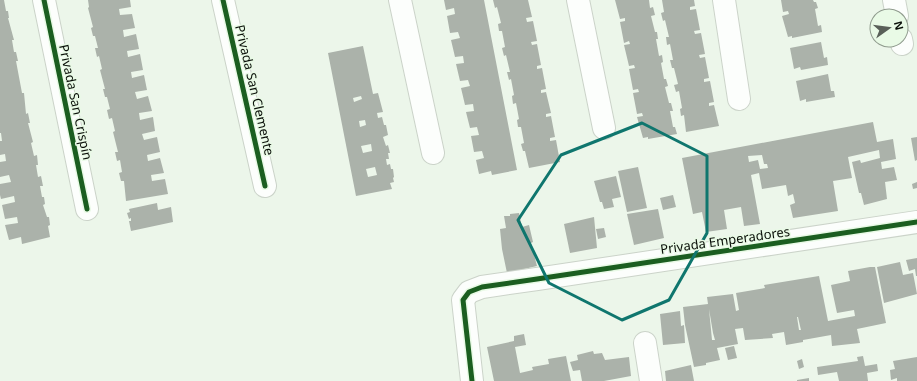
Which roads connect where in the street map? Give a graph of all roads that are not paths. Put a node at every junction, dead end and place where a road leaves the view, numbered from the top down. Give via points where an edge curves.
1 (44, 0) edge
2 (223, 0) edge
3 (400, 0) edge
4 (578, 0) edge
5 (724, 0) edge
6 (739, 99) dead end
7 (604, 128) dead end
8 (434, 152) dead end
9 (265, 186) dead end
10 (87, 209) dead end
11 (917, 222) edge
12 (645, 342) dead end
13 (472, 381) edge
14 (651, 381) edge

1 - 10 street, Privada San Crispín
2 - 9 street, Privada San Clemente
3 - 8 street
4 - 7 street
5 - 6 street
11 - 13 street, Privada Emperadores via 482,287 469,292 463,300
12 - 14 street

